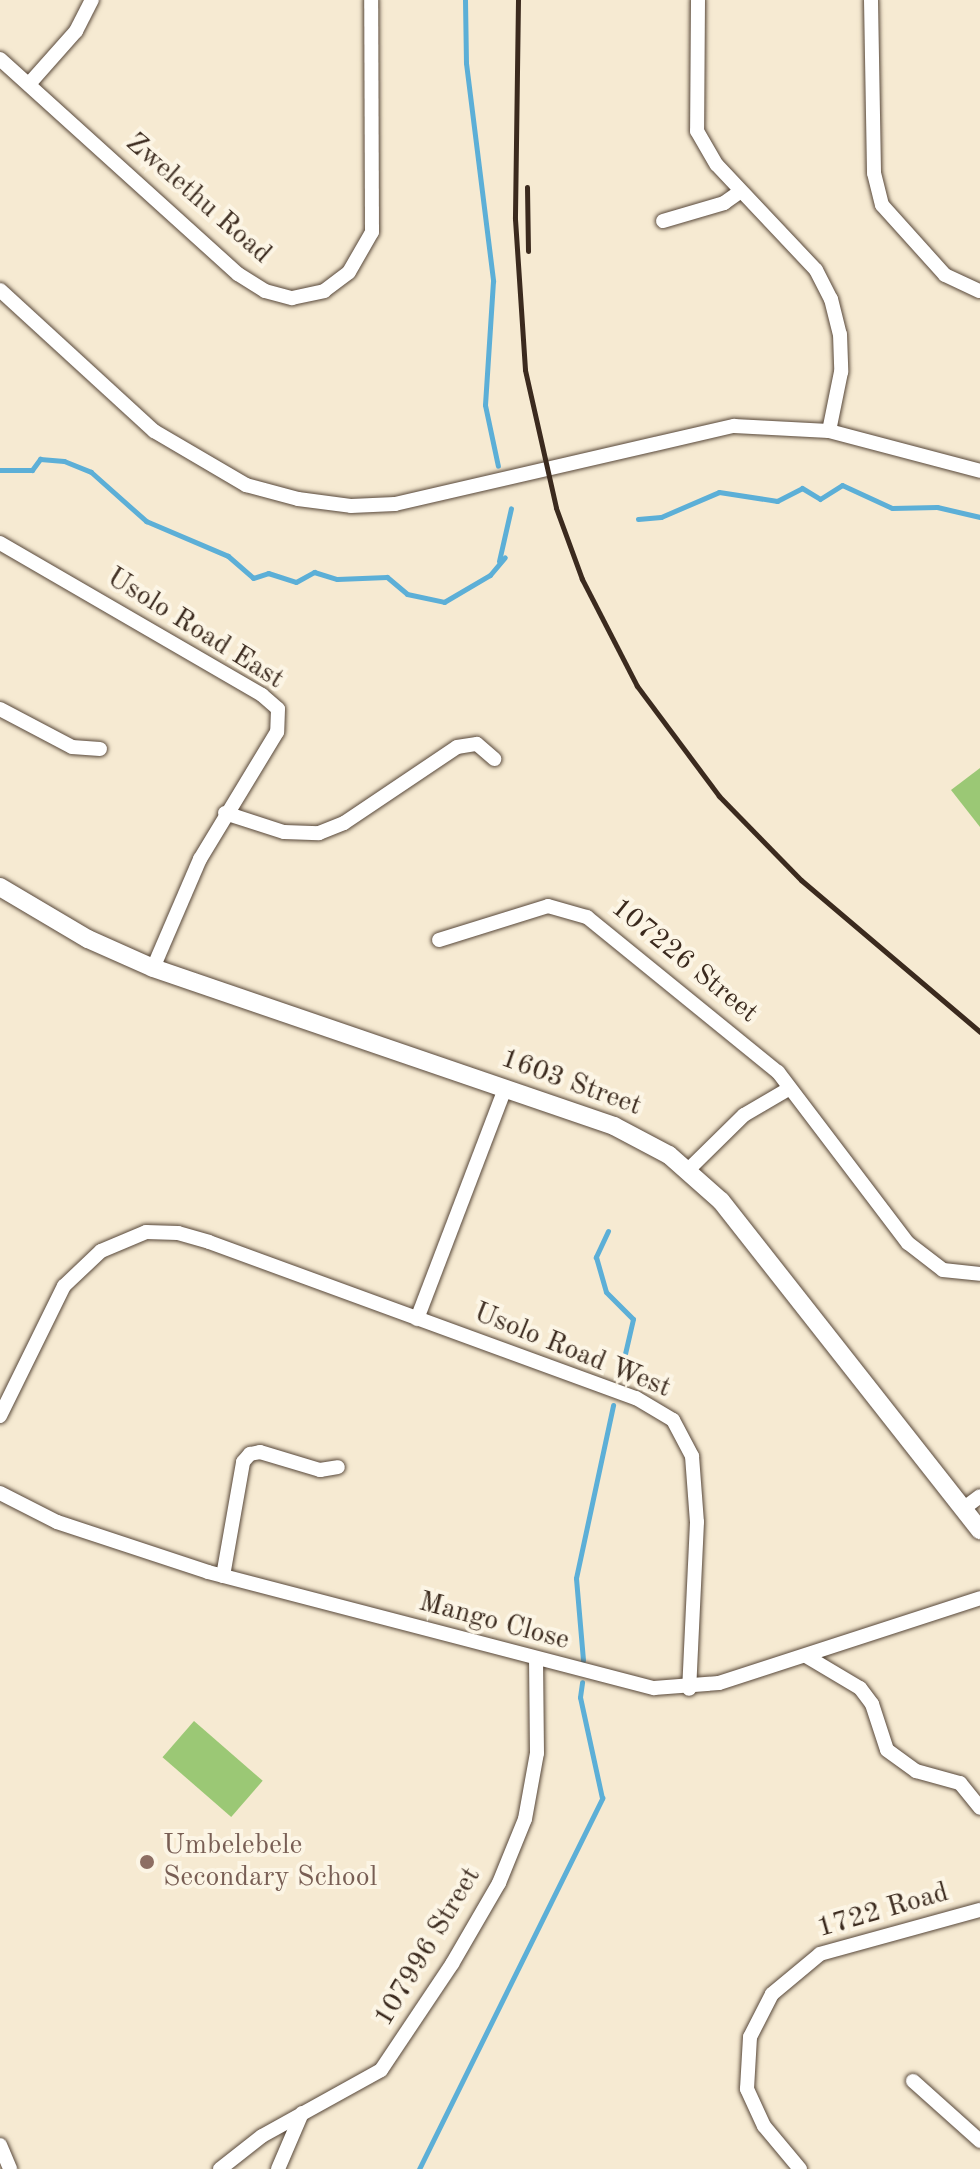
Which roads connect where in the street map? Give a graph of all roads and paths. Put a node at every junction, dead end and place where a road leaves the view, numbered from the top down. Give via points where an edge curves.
1 (92, 0) edge
2 (371, 0) edge
3 (698, 0) edge
4 (871, 0) edge
5 (0, 59) edge
6 (29, 84) junction
7 (740, 192) junction
8 (663, 221) dead end
9 (0, 290) edge
10 (980, 291) edge
11 (829, 431) junction
12 (980, 471) edge
13 (0, 543) edge
14 (0, 709) edge
15 (100, 749) dead end
16 (494, 759) dead end
17 (225, 813) junction
18 (0, 887) edge
19 (439, 940) dead end
20 (153, 968) junction
21 (505, 1088) junction
22 (790, 1088) junction
23 (689, 1169) junction
24 (980, 1274) edge
25 (417, 1319) junction
26 (0, 1416) edge
27 (338, 1467) dead end
28 (0, 1493) edge
29 (980, 1496) edge
30 (963, 1509) junction
31 (980, 1530) edge
32 (223, 1576) junction
33 (980, 1598) edge
34 (806, 1656) junction
35 (536, 1660) junction
36 (689, 1689) junction
37 (980, 1808) edge
38 (980, 1910) edge
39 (913, 2081) dead end
40 (302, 2113) junction
41 (980, 2141) edge
42 (0, 2145) edge
43 (10, 2169) edge
44 (220, 2169) edge
45 (278, 2169) edge
46 (800, 2169) edge

1 - 6 street via 76,31
2 - 6 street, Zwelethu Road via 372,232 362,256 324,291 292,298 265,291 238,274
3 - 7 street via 697,131 707,153
4 - 10 street via 874,173 882,205 945,275
5 - 6 street, Zwelethu Road
7 - 8 street via 724,203
7 - 11 street via 816,270 831,299 840,334 841,372
9 - 11 street via 154,431 246,485 351,506 443,496 734,426
11 - 12 street
13 - 17 street, Usolo Road East via 272,703 280,718 277,732
14 - 15 street via 72,747
16 - 17 street via 477,744 457,747 344,823 319,833 284,832
17 - 20 street, Usolo Road East via 179,901
18 - 20 street, 1603 Street via 88,939
19 - 22 street, 107226 Street via 533,908 574,911 765,1060
20 - 21 street, 1603 Street
21 - 23 street, 1603 Street via 614,1126
21 - 25 street
22 - 23 street via 744,1115
22 - 24 street, 107226 Street via 908,1243 943,1270
23 - 30 street, 1603 Street via 721,1201
25 - 26 street, Usolo Road West via 209,1242 178,1233 146,1232 101,1251 64,1286
25 - 36 street, Usolo Road West via 636,1398 673,1420 686,1435 697,1522
27 - 32 street via 320,1470 260,1452 250,1454 243,1462
28 - 32 street, Mango Close via 57,1522
29 - 30 street
30 - 31 street, 1603 Street
32 - 35 street, Mango Close
33 - 34 street, Mango Close
34 - 36 street, Mango Close
34 - 37 street via 860,1688 872,1704 887,1750 916,1771 960,1783
35 - 36 street, Mango Close via 654,1688
35 - 40 street, 107996 Street via 537,1753 531,1791 499,1883 381,2070 366,2083
38 - 46 street, 1722 Road via 820,1954 772,1994 750,2037 747,2089 764,2126
39 - 41 street
40 - 44 street, 107996 Street
40 - 45 street
42 - 43 street

